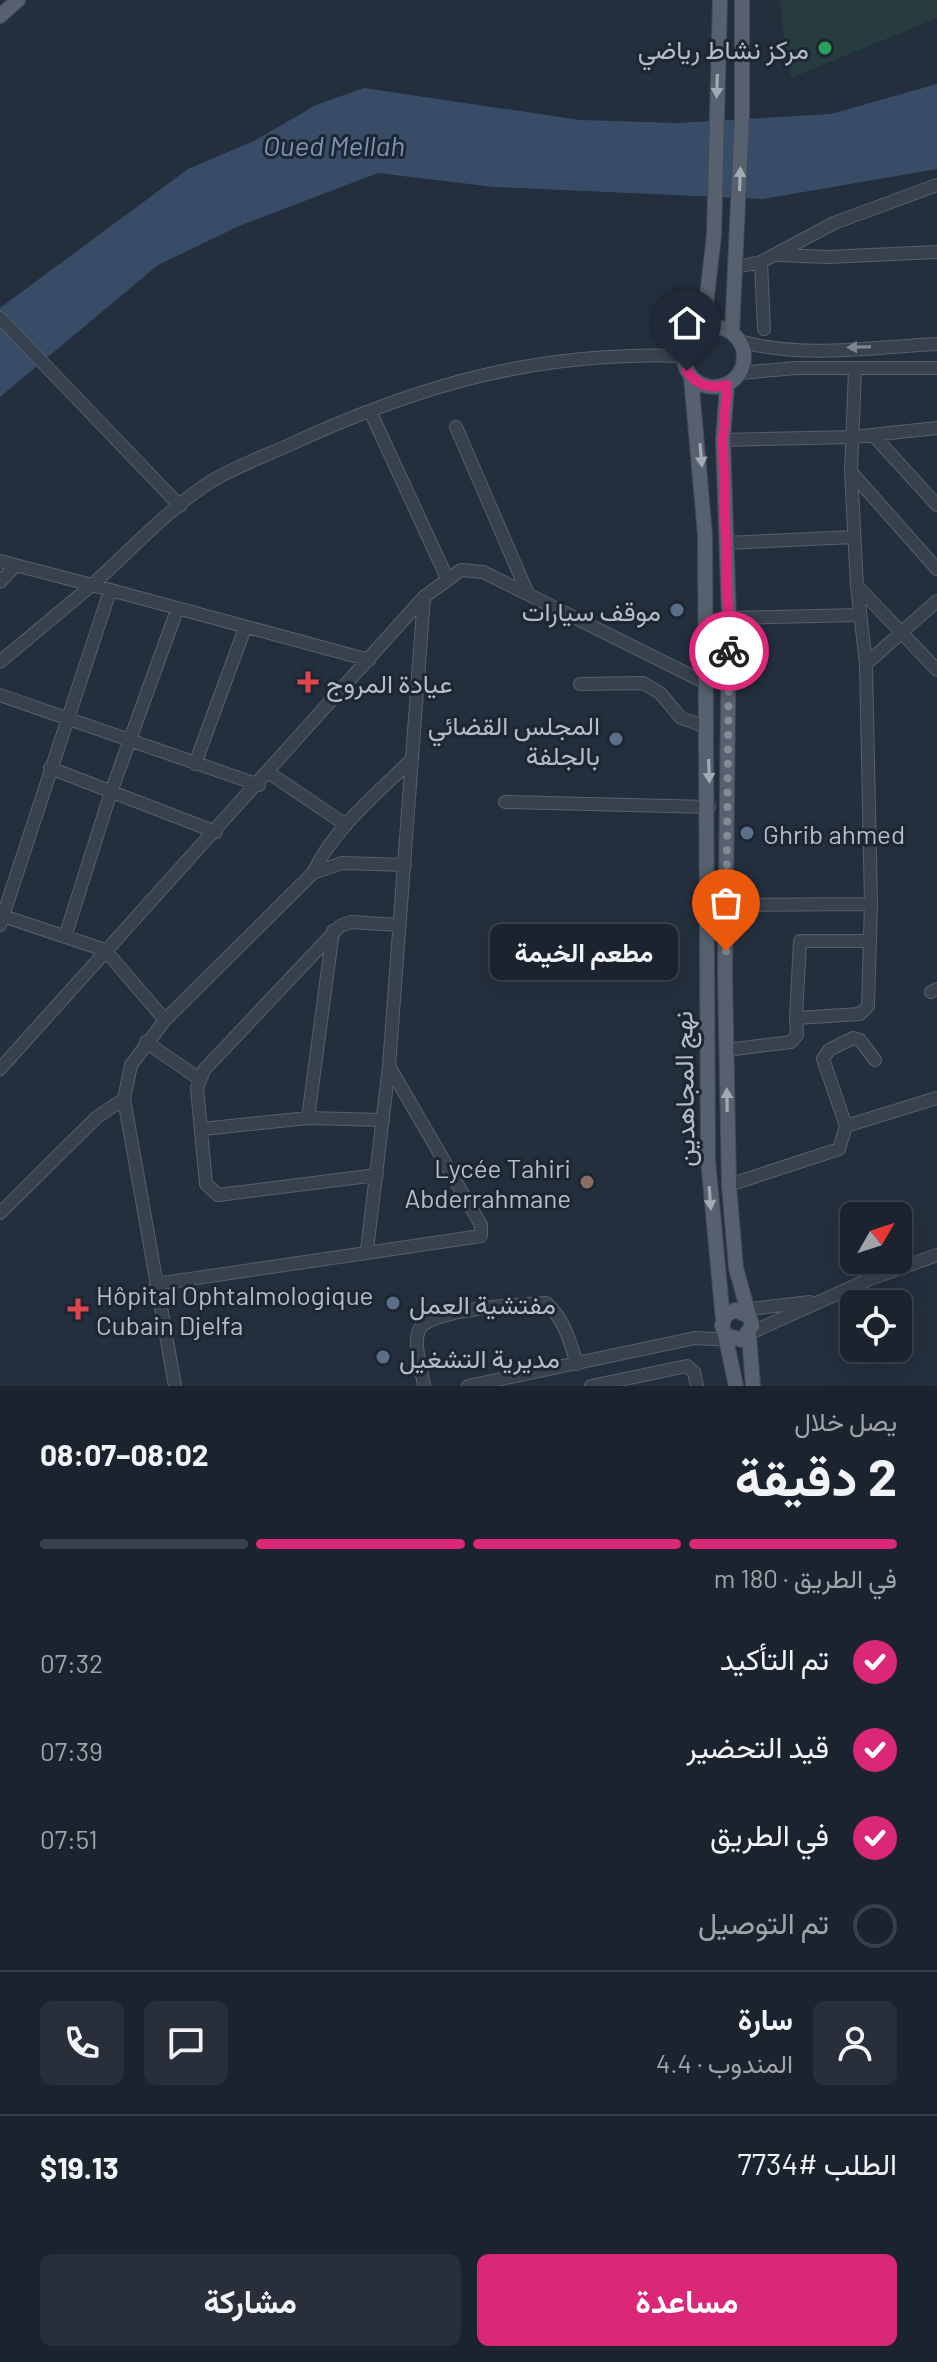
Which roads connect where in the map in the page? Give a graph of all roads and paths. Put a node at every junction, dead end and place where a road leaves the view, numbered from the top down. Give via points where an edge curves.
1 (18, 0) edge
2 (720, 0) edge
3 (742, 0) edge
4 (0, 16) edge
5 (937, 185) edge
6 (937, 252) edge
7 (775, 255) junction
8 (761, 262) junction
9 (736, 267) junction
10 (0, 318) edge
11 (764, 329) dead end
12 (694, 335) junction
13 (736, 337) junction
14 (937, 344) edge
15 (684, 356) junction
16 (937, 368) edge
17 (855, 369) junction
18 (740, 373) junction
19 (691, 377) junction
20 (727, 385) junction
21 (370, 411) junction
22 (456, 427) dead end
23 (937, 428) edge
24 (873, 435) junction
25 (853, 437) junction
26 (723, 440) junction
27 (851, 472) junction
28 (937, 505) edge
29 (180, 506) junction
30 (853, 537) junction
31 (726, 543) junction
32 (0, 561) edge
33 (16, 565) junction
34 (937, 569) edge
35 (447, 578) junction
36 (0, 582) edge
37 (92, 585) junction
38 (857, 586) junction
39 (110, 591) junction
40 (528, 594) junction
41 (424, 597) junction
42 (937, 601) edge
43 (177, 610) junction
44 (860, 615) junction
45 (729, 618) junction
46 (245, 628) junction
47 (902, 632) junction
48 (369, 660) junction
49 (0, 662) edge
50 (866, 664) junction
51 (937, 670) edge
52 (580, 684) dead end
53 (708, 684) junction
54 (0, 695) edge
55 (67, 718) junction
56 (707, 727) junction
57 (130, 741) junction
58 (412, 759) junction
59 (195, 764) junction
60 (50, 768) junction
61 (269, 773) junction
62 (259, 785) junction
63 (111, 792) junction
64 (505, 802) dead end
65 (709, 807) junction
66 (346, 825) junction
67 (216, 832) junction
68 (405, 865) junction
69 (313, 873) junction
70 (871, 904) junction
71 (727, 905) junction
72 (1, 919) edge
73 (400, 925) junction
74 (333, 931) junction
75 (65, 937) junction
76 (870, 941) junction
77 (105, 950) junction
78 (796, 1018) junction
79 (165, 1020) junction
80 (146, 1042) junction
81 (726, 1050) junction
82 (875, 1060) dead end
83 (389, 1066) junction
84 (0, 1069) edge
85 (198, 1078) junction
86 (937, 1098) edge
87 (124, 1099) junction
88 (308, 1118) junction
89 (383, 1120) junction
90 (846, 1126) junction
91 (202, 1129) junction
92 (377, 1175) junction
93 (729, 1185) junction
94 (0, 1213) edge
95 (367, 1250) junction
96 (937, 1255) edge
97 (156, 1284) junction
98 (817, 1301) junction
99 (745, 1312) junction
100 (726, 1331) junction
101 (749, 1334) junction
102 (577, 1364) junction
103 (694, 1385) edge
104 (175, 1386) edge
105 (424, 1386) edge
106 (468, 1386) edge
107 (591, 1386) edge
108 (736, 1386) edge
109 (753, 1386) edge

1 - 4 main road
2 -> 12 main road via 714,235 704,322
9 -> 3 main road
5 - 7 street via 834,223
6 - 7 street
7 - 8 street
8 - 9 street
8 - 11 street
9 - 13 main road
10 - 29 street
12 - 13 main road via 713,327
12 - 15 main road
14 -> 13 street via 782,350
13 - 18 main road via 744,357
15 - 19 main road
15 - 21 street via 576,359 508,369 438,384
16 - 17 street
17 - 18 street
17 - 25 street
18 - 20 main road
19 - 20 main road via 708,387
19 -> 53 main road, نهج المجاهدين via 703,490
20 - 26 main road, نهج المجاهدين
21 - 29 street via 207,484
21 - 35 street
22 - 40 street
23 - 24 street
24 - 25 street
24 - 28 street
25 - 26 street
25 - 27 street
26 - 31 main road, نهج المجاهدين
27 - 30 street
27 - 34 street
29 - 37 street
30 - 31 street
30 - 38 street
31 - 45 main road, نهج المجاهدين
32 - 33 street
33 - 36 street
33 - 37 street
35 - 40 street via 461,570 483,572
35 - 41 street
37 - 39 street
37 - 49 street
38 - 44 street
38 - 47 street
39 - 43 street
39 - 55 street
40 - 53 street
41 - 48 street
41 - 58 street
42 - 47 street
43 - 46 street
43 - 57 street
44 - 45 street
44 - 50 street
45 - 71 main road, نهج المجاهدين
46 - 48 street
46 - 59 street
47 - 50 street
47 - 51 street
48 - 61 street
50 - 70 street
52 - 56 street via 643,683 660,693 681,718
53 - 56 main road, نهج المجاهدين
54 - 55 street
55 - 57 street
55 - 60 street
56 -> 65 main road, نهج المجاهدين
57 - 59 street
57 - 63 street
58 - 66 street
58 - 68 street
59 - 62 street
60 - 63 street
60 - 72 street
61 - 62 street
61 - 66 street
62 - 67 street
63 - 67 street
63 - 75 street
64 - 65 street
65 -> 100 main road, نهج المجاهدين via 709,1192
66 - 69 street
67 - 77 street
68 - 69 street via 342,863
68 - 73 street
69 - 79 street
70 - 71 street
70 - 76 street
71 - 81 main road, نهج المجاهدين
72 - 75 street
73 - 74 street via 346,922
73 - 83 street
74 - 85 street
74 - 88 street
75 - 77 street
76 - 78 street via 864,1012
76 - 78 street via 800,941
77 - 79 street
77 - 84 street
78 - 81 street via 797,1035 791,1042
79 - 80 street
80 - 85 street
80 - 87 street via 131,1065
93 -> 81 main road, نهج المجاهدين
82 - 90 street via 853,1038 825,1054
83 - 89 street
83 - 95 street via 482,1231 477,1239
85 - 91 street
86 - 90 street
87 - 94 street via 97,1117
87 - 97 street
88 - 89 street
88 - 91 street
89 - 92 street
90 - 93 street via 833,1154
91 - 92 street via 206,1184 218,1195
92 - 95 street
93 - 99 main road, نهج المجاهدين
95 - 97 street
96 - 98 street
97 - 104 street
98 - 99 street
98 - 101 street
99 - 100 main road via 730,1312
99 - 101 main road, نهج المجاهدين via 752,1322
100 - 101 main road
100 - 102 street
100 - 108 main road, نهج المجاهدين
101 - 109 main road, نهج المجاهدين
102 - 105 street via 552,1308 546,1303 513,1305 426,1322 419,1330 418,1346
102 - 106 street
103 - 107 street via 694,1372 687,1366

